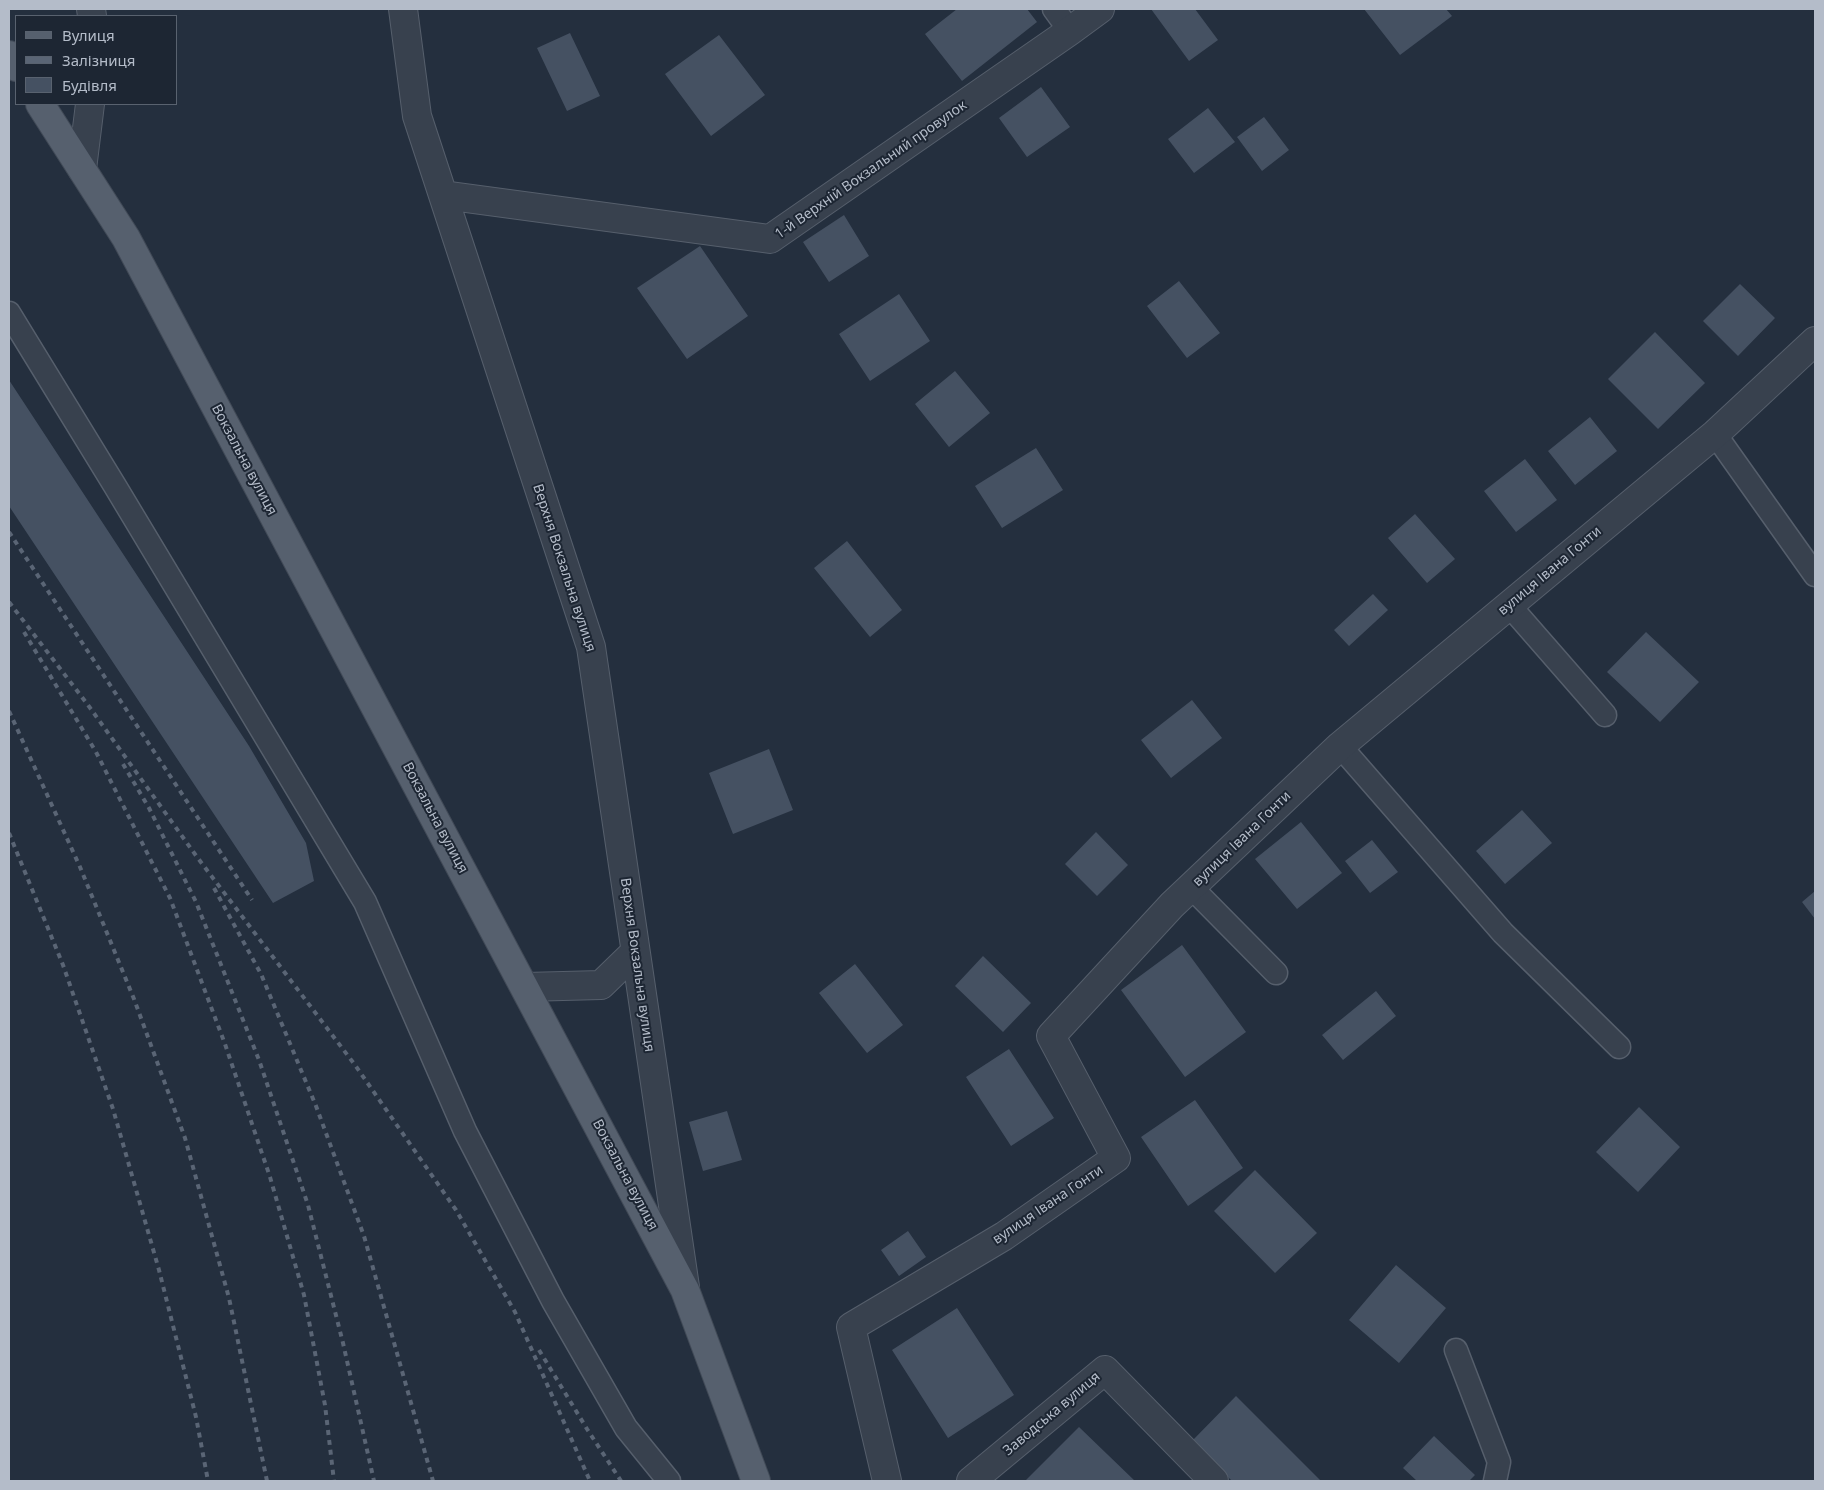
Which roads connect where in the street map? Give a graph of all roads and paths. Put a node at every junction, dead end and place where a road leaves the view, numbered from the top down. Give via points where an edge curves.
1 (403, 9) edge
2 (1054, 9) edge
3 (1100, 9) edge
4 (1070, 31) junction
5 (41, 105) edge
6 (90, 105) edge
7 (82, 169) junction
8 (443, 196) junction
9 (9, 313) edge
10 (1815, 341) edge
11 (1715, 434) junction
12 (1815, 575) edge
13 (1509, 605) junction
14 (1605, 715) dead end
15 (1340, 746) junction
16 (1191, 887) junction
17 (635, 952) junction
18 (1276, 973) dead end
19 (525, 988) junction
20 (1619, 1047) dead end
21 (685, 1290) junction
22 (1456, 1350) dead end
23 (669, 1481) edge
24 (756, 1481) edge
25 (888, 1481) edge
26 (971, 1481) edge
27 (1214, 1481) edge
28 (1495, 1481) edge

1 - 8 street, Верхня Вокзальна вулиця via 417,116
2 - 4 lane
3 - 4 street, 1-й Верхній Вокзальний провулок
4 - 8 street, 1-й Верхній Вокзальний провулок via 770,239
5 - 7 main road, Вокзальна вулиця
6 - 7 street
7 - 19 main road, Вокзальна вулиця via 126,238
8 - 17 street, Верхня Вокзальна вулиця via 591,647
9 - 23 lane via 365,902 465,1131 553,1301 626,1428
10 - 11 street, вулиця Івана Гонти
11 - 12 lane
11 - 13 street, вулиця Івана Гонти
13 - 14 lane
13 - 15 street, вулиця Івана Гонти
15 - 16 street, вулиця Івана Гонти
15 - 20 lane via 1503,933
16 - 18 lane
16 - 25 street, вулиця Івана Гонти via 1051,1036 1116,1158 1004,1236 851,1327
17 - 19 street via 601,985
17 - 21 street, Верхня Вокзальна вулиця
19 - 21 main road, Вокзальна вулиця
21 - 24 main road, Вокзальна вулиця
22 - 28 lane via 1499,1462
26 - 27 street, Заводська вулиця via 1105,1370

